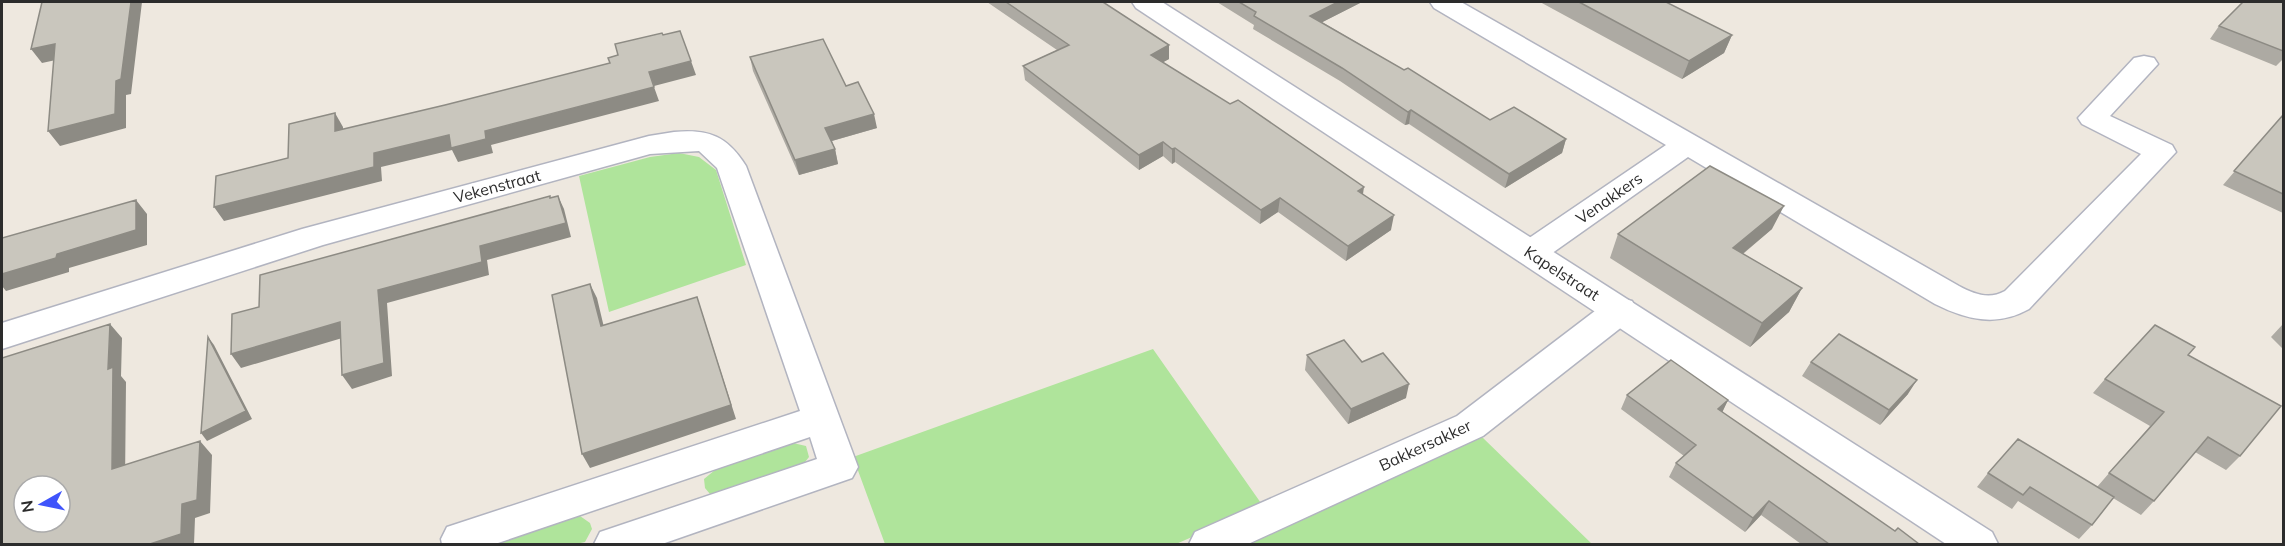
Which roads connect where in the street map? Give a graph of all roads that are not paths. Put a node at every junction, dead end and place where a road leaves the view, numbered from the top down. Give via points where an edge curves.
1 (1145, 2) edge
2 (1443, 2) edge
3 (2144, 64) dead end
4 (1687, 144) junction
5 (1530, 253) junction
6 (1620, 310) junction
7 (2, 336) edge
8 (822, 418) junction
9 (462, 544) edge
10 (614, 544) edge
11 (1209, 544) edge
12 (1978, 544) edge

1 - 5 street, Kapelstraat
2 - 4 street
3 - 4 street via 2092,118 2161,152 2017,300 1999,309 1983,309 1947,295
4 - 5 street, Venakkers
5 - 6 street, Kapelstraat
6 - 11 street, Bakkersakker via 1470,426
6 - 12 street, Kapelstraat
7 - 8 street, Vekenstraat via 324,234 649,145 697,142 715,146 731,166
8 - 9 street via 461,539
8 - 10 street, Vekenstraat via 839,467

